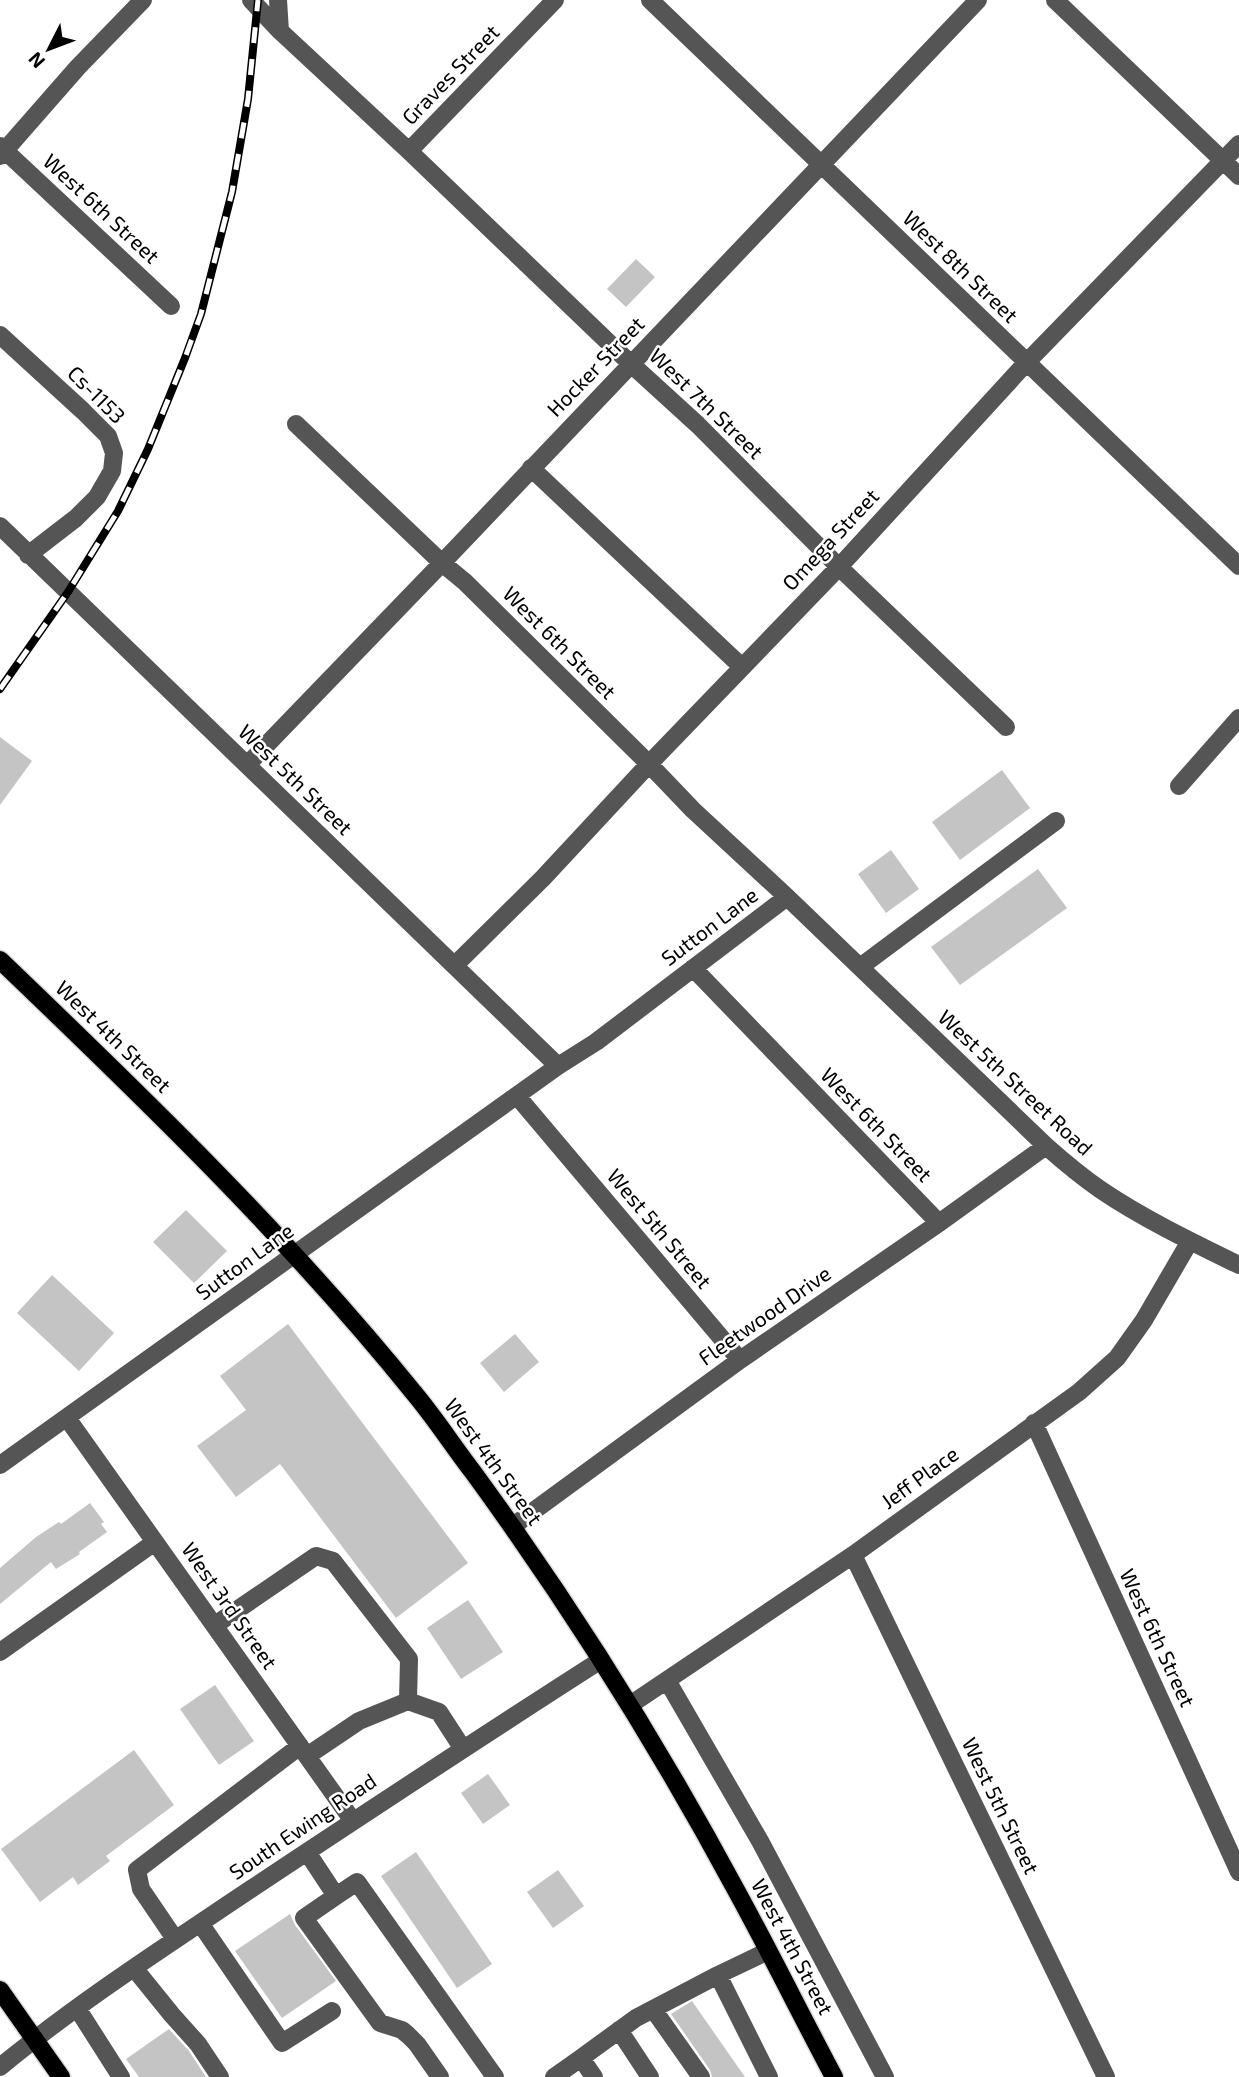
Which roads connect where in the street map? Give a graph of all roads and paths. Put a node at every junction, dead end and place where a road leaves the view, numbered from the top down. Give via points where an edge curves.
1 (143, 0) edge
2 (251, 0) edge
3 (278, 0) edge
4 (555, 0) edge
5 (649, 0) edge
6 (978, 0) edge
7 (1055, 0) edge
8 (280, 31) junction
9 (1239, 144) edge
10 (2, 151) edge
11 (409, 151) junction
12 (1223, 160) junction
13 (822, 165) junction
14 (1239, 176) edge
15 (171, 306) dead end
16 (0, 335) edge
17 (1027, 362) junction
18 (630, 363) junction
19 (296, 424) dead end
20 (531, 468) junction
21 (0, 526) edge
22 (28, 555) junction
23 (442, 563) junction
24 (839, 566) junction
25 (1239, 566) edge
26 (742, 667) junction
27 (1239, 718) edge
28 (1006, 727) dead end
29 (649, 764) junction
30 (247, 765) junction
31 (1179, 786) dead end
32 (1056, 821) dead end
33 (787, 897) junction
34 (0, 960) edge
35 (455, 965) junction
36 (860, 967) junction
37 (693, 968) junction
38 (558, 1066) junction
39 (517, 1096) junction
40 (1046, 1146) junction
41 (939, 1223) junction
42 (1191, 1241) junction
43 (295, 1254) junction
44 (1239, 1265) edge
45 (740, 1360) junction
46 (67, 1418) junction
47 (1034, 1423) junction
48 (0, 1465) edge
49 (513, 1526) junction
50 (155, 1542) junction
51 (853, 1555) junction
52 (215, 1625) junction
53 (0, 1652) edge
54 (601, 1660) junction
55 (668, 1682) junction
56 (408, 1701) junction
57 (630, 1705) junction
58 (463, 1749) junction
59 (304, 1751) junction
60 (354, 1821) junction
61 (307, 1852) junction
62 (1239, 1872) edge
63 (336, 1896) junction
64 (200, 1923) junction
65 (175, 1939) junction
66 (768, 1951) junction
67 (134, 1968) junction
68 (718, 1975) junction
69 (0, 1990) edge
70 (77, 2008) junction
71 (653, 2009) junction
72 (332, 2011) dead end
73 (619, 2030) junction
74 (34, 2039) junction
75 (581, 2058) junction
76 (0, 2067) edge
77 (61, 2077) edge
78 (121, 2077) edge
79 (220, 2077) edge
80 (440, 2077) edge
81 (495, 2077) edge
82 (554, 2077) edge
83 (594, 2077) edge
84 (650, 2077) edge
85 (701, 2077) edge
86 (769, 2077) edge
87 (834, 2077) edge
88 (885, 2077) edge
89 (1106, 2077) edge

1 - 10 street
2 - 8 street, West 7th Street
3 - 8 street
4 - 11 street, Graves Street
5 - 13 street, West 8th Street
6 - 13 street, Hocker Street
7 - 12 street
8 - 11 street, West 7th Street
9 - 12 street, Omega Street
10 - 15 street, West 6th Street
11 - 18 street, West 7th Street
12 - 14 street
12 - 17 street, Omega Street
13 - 17 street, West 8th Street
13 - 18 street, Hocker Street
16 - 22 street, Cs-1153 via 108,436 114,453 112,471 97,497
17 - 24 street, Omega Street
17 - 25 street, West 8th Street
18 - 20 street, Hocker Street
18 - 24 street, West 7th Street
19 - 23 street, West 6th Street
20 - 23 street, Hocker Street
20 - 26 street
21 - 22 street, West 5th Street
22 - 30 street, West 5th Street
23 - 29 street, West 6th Street
23 - 30 street, Hocker Street
24 - 26 street, Omega Street
24 - 28 street, West 7th Street
26 - 29 street, Omega Street
27 - 31 street
29 - 33 street, West 6th Street
29 - 35 street, Omega Street
30 - 35 street, West 5th Street
32 - 36 street
33 - 36 street, West 5th Street Road
33 - 37 street, Sutton Lane
34 - 43 main road, West 4th Street
35 - 38 street, West 5th Street
36 - 40 street, West 5th Street Road
37 - 38 street, Sutton Lane
37 - 41 street, West 6th Street
38 - 39 street, Sutton Lane
39 - 43 street, Sutton Lane
39 - 45 street, West 5th Street
40 - 41 street, Fleetwood Drive
40 - 42 street, West 5th Street Road via 1104,1192
41 - 45 street, Fleetwood Drive
42 - 44 street, West 5th Street Road
42 - 47 street, Jeff Place via 1117,1358
43 - 46 street, Sutton Lane
43 - 49 main road, West 4th Street via 416,1395
45 - 49 street, Fleetwood Drive
46 - 48 street, Sutton Lane
46 - 50 street, West 3rd Street
47 - 51 street, Jeff Place
47 - 62 street, West 6th Street
49 - 54 main road, West 4th Street
50 - 52 street, West 3rd Street
50 - 53 street
51 - 55 street, Jeff Place
51 - 89 street, West 5th Street
52 - 56 street via 316,1556 333,1561 409,1659
52 - 59 street, West 3rd Street
54 - 57 main road, West 4th Street
54 - 58 street, South Ewing Road
55 - 57 street, Jeff Place
55 - 88 street, West 4th Street via 760,1841
56 - 58 street via 439,1712
56 - 59 street
57 - 66 main road, West 4th Street
58 - 60 street, South Ewing Road
59 - 60 street, West 3rd Street
59 - 65 street via 137,1870 141,1889
60 - 61 street, South Ewing Road
61 - 63 street
61 - 64 street, South Ewing Road
63 - 80 street via 304,1918 380,2023 408,2035
63 - 81 street via 357,1882
64 - 65 street, South Ewing Road
64 - 72 street via 282,2043
65 - 67 street, South Ewing Road
66 - 68 street
66 - 87 main road, West 4th Street
67 - 70 street, South Ewing Road
67 - 79 street
68 - 71 street
68 - 86 street
69 - 74 main road
70 - 74 street, South Ewing Road
70 - 78 street
71 - 73 street
71 - 85 street
73 - 75 street
73 - 84 street
74 - 76 street, South Ewing Road
74 - 77 main road
75 - 82 street
75 - 83 street

